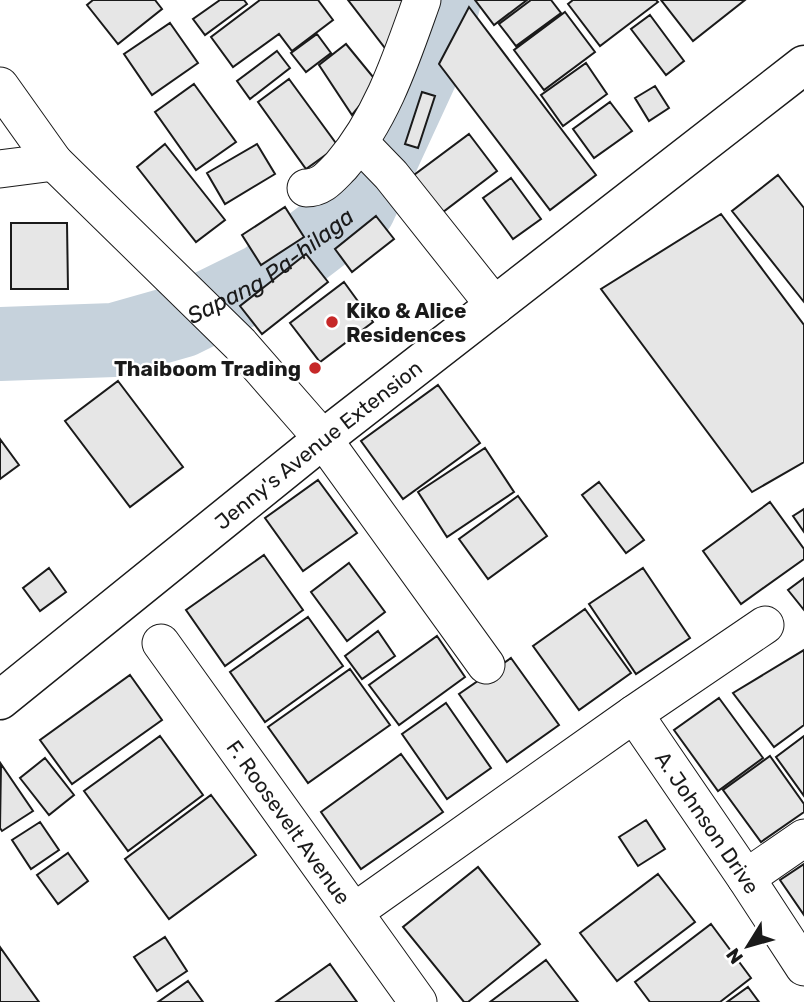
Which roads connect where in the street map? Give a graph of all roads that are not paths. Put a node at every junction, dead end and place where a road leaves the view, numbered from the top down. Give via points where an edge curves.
1 (422, 0) edge
2 (804, 65) edge
3 (0, 86) edge
4 (374, 158) junction
5 (54, 162) junction
6 (0, 169) edge
7 (306, 188) dead end
8 (495, 306) junction
9 (323, 439) junction
10 (765, 625) dead end
11 (161, 643) dead end
12 (486, 665) dead end
13 (0, 700) edge
14 (634, 714) junction
15 (804, 838) edge
16 (746, 878) junction
17 (354, 912) junction
18 (804, 967) edge
19 (418, 1002) edge

1 - 4 street via 394,80
2 - 8 street, Jenny's Avenue Extension
3 - 5 street
4 - 7 street via 316,188
4 - 8 street
5 - 6 street
5 - 9 street via 240,344
8 - 9 street, Jenny's Avenue Extension
9 - 12 street
9 - 13 street, Jenny's Avenue Extension
10 - 14 street
11 - 17 street, F. Roosevelt Avenue
14 - 16 street, A. Johnson Drive
14 - 17 street
15 - 16 street
16 - 18 street, A. Johnson Drive
17 - 19 street, F. Roosevelt Avenue

